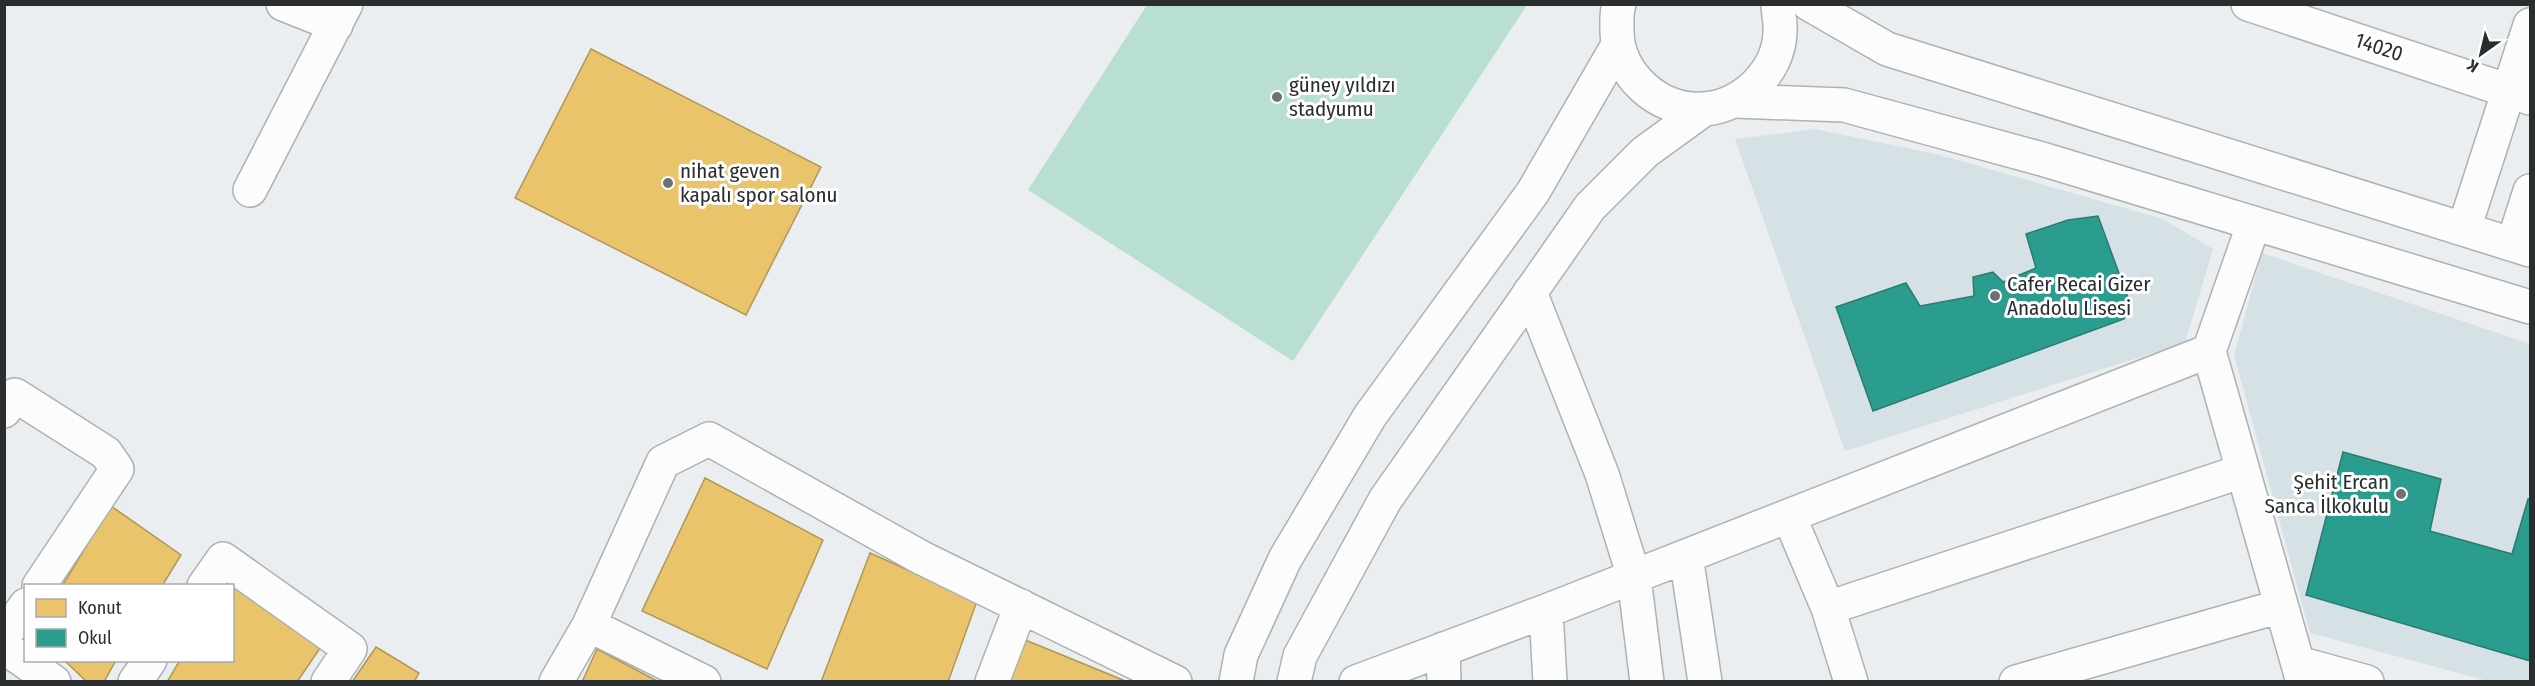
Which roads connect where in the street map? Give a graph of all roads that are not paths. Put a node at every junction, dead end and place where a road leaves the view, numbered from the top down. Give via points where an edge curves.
1 (283, 4) edge
2 (1619, 4) edge
3 (1778, 4) edge
4 (1809, 4) edge
5 (2248, 4) edge
6 (341, 15) edge
7 (2530, 25) edge
8 (1617, 45) junction
9 (2520, 94) edge
10 (1734, 101) junction
11 (1703, 110) junction
12 (250, 190) dead end
13 (2530, 191) edge
14 (2254, 223) junction
15 (2464, 229) junction
16 (2522, 247) edge
17 (1530, 292) junction
18 (2530, 307) edge
19 (2209, 351) junction
20 (4, 411) edge
21 (2243, 471) junction
22 (1790, 516) junction
23 (1686, 556) junction
24 (1634, 577) junction
25 (40, 584) edge
26 (205, 584) edge
27 (1021, 606) junction
28 (2281, 606) junction
29 (24, 608) edge
30 (1828, 608) junction
31 (1546, 611) junction
32 (589, 625) junction
33 (4, 636) edge
34 (4, 647) edge
35 (1443, 650) junction
36 (24, 661) edge
37 (26, 662) edge
38 (149, 662) edge
39 (2300, 672) edge
40 (54, 681) edge
41 (135, 681) edge
42 (328, 681) edge
43 (556, 681) edge
44 (704, 681) edge
45 (992, 681) edge
46 (1172, 681) edge
47 (1236, 681) edge
48 (1294, 681) edge
49 (1356, 681) edge
50 (1444, 681) edge
51 (1550, 681) edge
52 (1647, 681) edge
53 (1705, 681) edge
54 (1851, 681) edge
55 (2016, 681) edge
56 (2367, 681) edge

1 - 6 street
2 - 8 street
3 - 10 street via 1780,33 1774,60 1758,84
4 - 15 street via 1887,49
5 - 9 street, 14020
6 - 12 street
7 - 9 street
8 - 11 street via 1629,72 1648,93 1674,106
8 - 47 street via 1533,192 1370,416 1285,559 1241,655
9 - 15 street
10 - 11 street
10 - 14 street via 1844,105
11 - 17 street via 1645,152 1590,207
13 - 16 street
14 - 18 street
14 - 19 street
15 - 16 street
17 - 24 street via 1602,474
17 - 48 street via 1385,500 1300,656
19 - 21 street
19 - 22 street
20 - 25 street via 15,395 106,453 117,469
21 - 28 street
21 - 30 street
22 - 23 street
22 - 30 street
23 - 24 street
23 - 53 street
24 - 31 street
24 - 52 street
26 - 42 street via 223,559 350,649
27 - 32 street via 922,558 709,439 663,462
27 - 45 street
27 - 46 street
28 - 39 street
28 - 55 street
29 - 33 street
30 - 54 street
31 - 35 street
31 - 51 street
32 - 43 street
32 - 44 street
34 - 36 street
35 - 49 street
35 - 50 street
37 - 40 street
38 - 41 street
39 - 56 street

